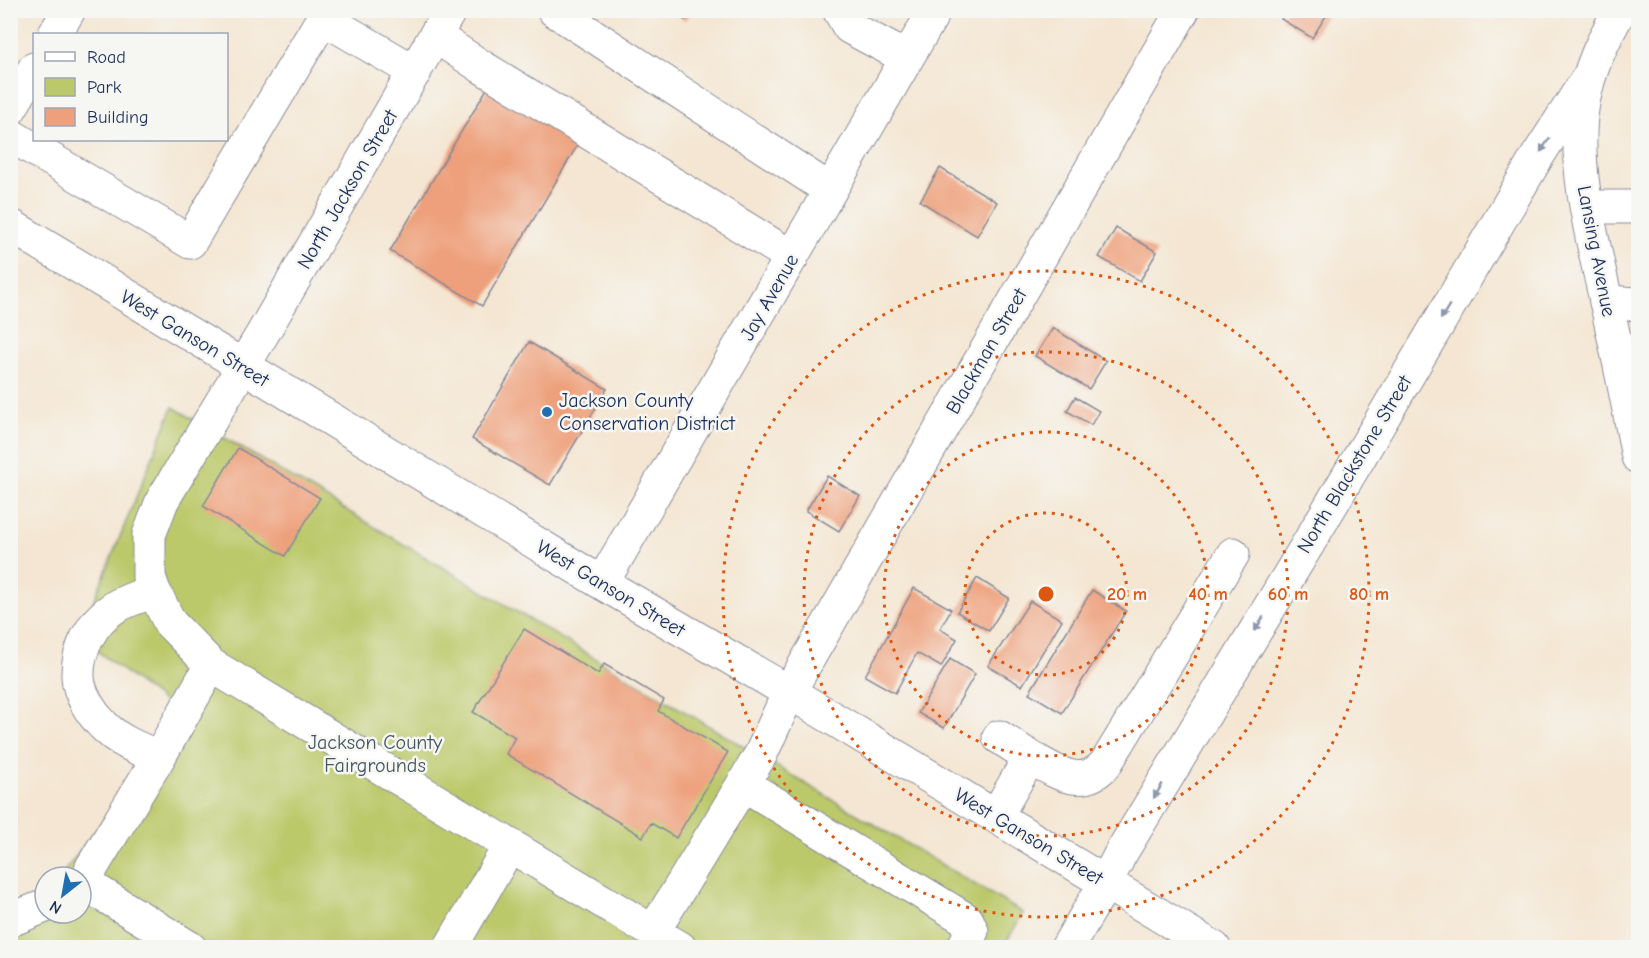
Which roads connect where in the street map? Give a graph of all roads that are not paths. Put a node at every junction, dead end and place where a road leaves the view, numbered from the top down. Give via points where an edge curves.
1 (69, 10) edge
2 (554, 10) edge
3 (839, 10) edge
4 (935, 10) edge
5 (1183, 10) edge
6 (1620, 10) edge
7 (325, 14) edge
8 (443, 23) edge
9 (55, 33) edge
10 (907, 58) junction
11 (33, 71) edge
12 (415, 72) junction
13 (1588, 78) junction
14 (10, 109) edge
15 (10, 135) edge
16 (830, 190) junction
17 (1587, 207) junction
18 (1638, 207) edge
19 (10, 225) edge
20 (792, 257) junction
21 (1606, 302) junction
22 (1638, 304) edge
23 (243, 367) junction
24 (1633, 397) edge
25 (1638, 457) edge
26 (1233, 554) dead end
27 (602, 583) junction
28 (153, 591) junction
29 (211, 666) junction
30 (789, 692) junction
31 (999, 736) dead end
32 (159, 757) junction
33 (1030, 757) junction
34 (743, 784) junction
35 (996, 816) junction
36 (510, 845) junction
37 (93, 865) edge
38 (1106, 882) junction
39 (93, 894) edge
40 (33, 911) edge
41 (10, 921) edge
42 (666, 940) edge
43 (190, 948) edge
44 (450, 948) edge
45 (963, 948) edge
46 (1067, 948) edge
47 (1214, 948) edge

1 - 9 street
2 - 16 street
3 - 10 street via 849,27
4 - 10 street, Jay Avenue
5 - 30 street, Blackman Street
6 - 13 street, North Blackstone Street
7 - 12 street
7 - 15 street via 190,242
8 - 12 street, North Jackson Street
8 - 20 street via 482,67
10 - 16 street, Jay Avenue
11 - 14 street
12 - 23 street, North Jackson Street
13 - 17 street, Lansing Avenue via 1580,146
13 -> 38 street, North Blackstone Street via 1532,164
16 - 20 street, Jay Avenue
17 - 18 street
17 - 21 street, Lansing Avenue
19 - 23 street, West Ganson Street
20 - 27 street, Jay Avenue
21 - 22 street
21 - 24 street, Lansing Avenue
23 - 27 street, West Ganson Street
23 - 28 street, North Jackson Street via 162,501 149,535
24 - 25 street, Lansing Avenue
26 - 33 street via 1098,773 1065,777
27 - 30 street, West Ganson Street
28 - 29 street via 170,623
28 - 32 street via 114,607 94,626 81,649 78,678 85,701 104,726 128,744
29 - 32 street
29 - 36 street
30 - 34 street, Blackman Street
30 - 35 street, West Ganson Street
31 - 33 street
32 - 37 street
33 - 35 street
34 - 42 street, Blackman Street
34 - 45 street via 967,920 972,931
35 - 38 street, West Ganson Street
36 - 42 street
36 - 44 street
38 - 46 street, North Blackstone Street
38 - 47 street, West Ganson Street
39 - 43 street
40 - 41 street

